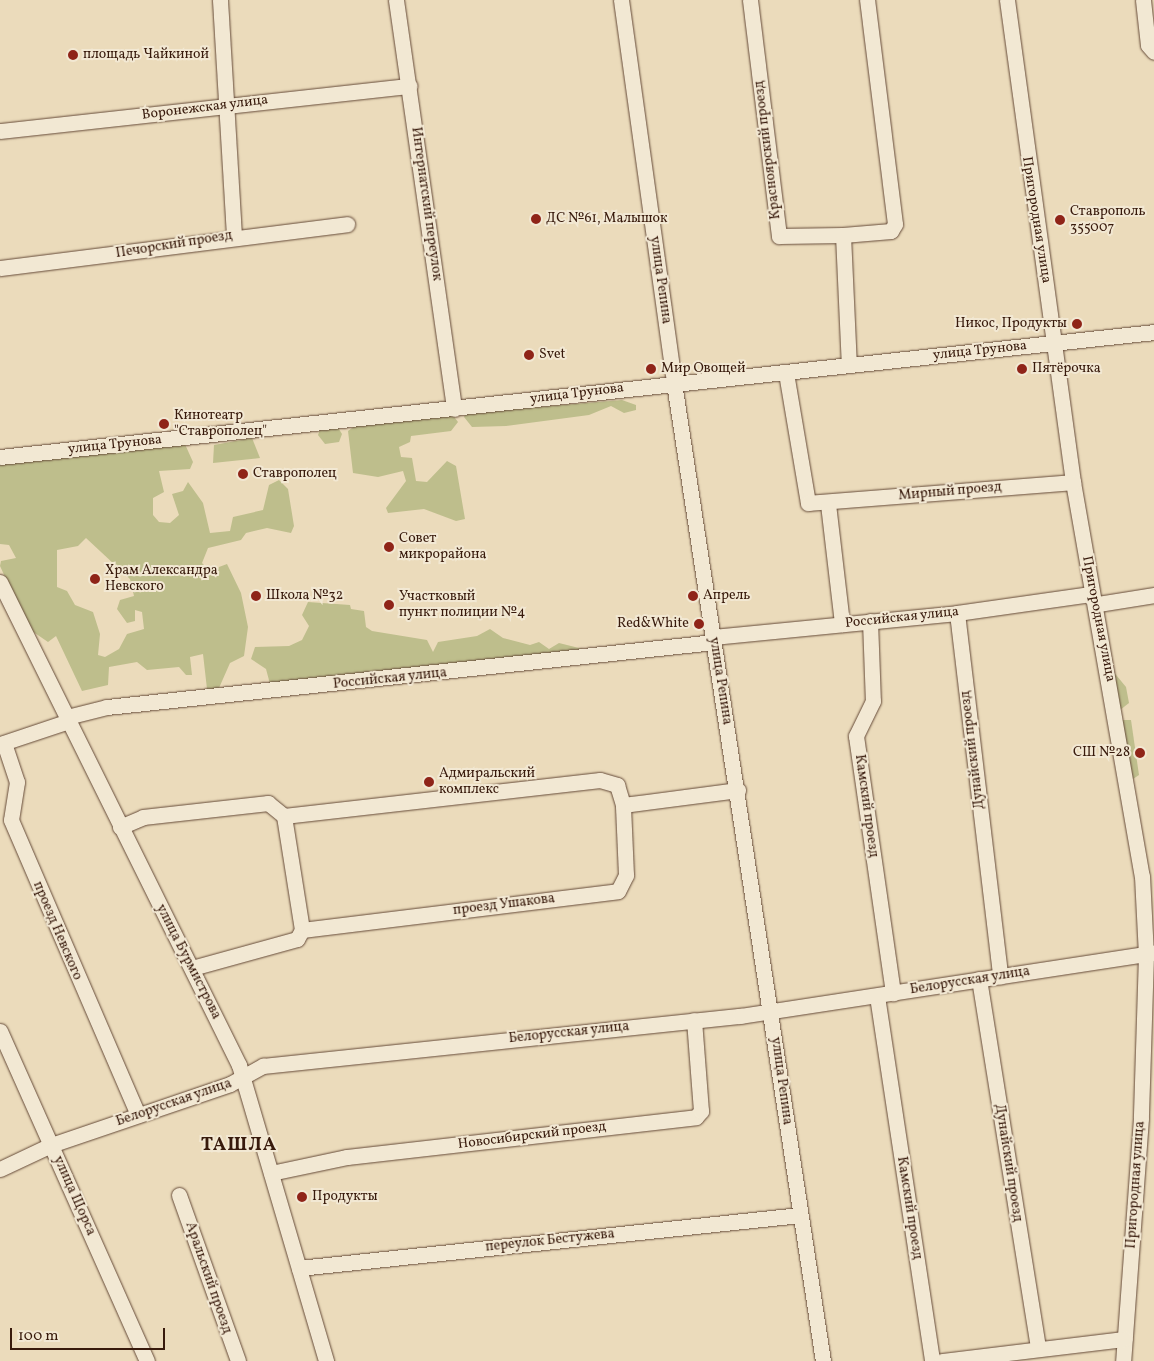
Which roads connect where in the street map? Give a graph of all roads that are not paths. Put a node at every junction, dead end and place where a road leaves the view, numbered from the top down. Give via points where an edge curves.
1 (220, 0) edge
2 (396, 0) edge
3 (620, 0) edge
4 (750, 0) edge
5 (867, 0) edge
6 (1007, 0) edge
7 (1143, 0) edge
8 (1154, 52) edge
9 (410, 86) junction
10 (228, 104) junction
11 (0, 131) edge
12 (347, 224) dead end
13 (843, 234) junction
14 (234, 235) junction
15 (0, 268) edge
16 (1154, 332) edge
17 (1055, 344) junction
18 (849, 365) junction
19 (786, 372) junction
20 (674, 383) junction
21 (454, 409) junction
22 (0, 457) edge
23 (1073, 482) junction
24 (828, 504) junction
25 (0, 582) edge
26 (1154, 595) edge
27 (1095, 599) junction
28 (957, 613) junction
29 (870, 621) junction
30 (842, 624) junction
31 (713, 640) junction
32 (68, 719) junction
33 (2, 743) edge
34 (738, 790) junction
35 (623, 805) junction
36 (284, 816) junction
37 (120, 827) junction
38 (302, 930) junction
39 (1150, 954) edge
40 (192, 968) junction
41 (1000, 976) junction
42 (979, 979) junction
43 (893, 993) junction
44 (877, 996) junction
45 (771, 1012) junction
46 (694, 1020) junction
47 (0, 1031) edge
48 (244, 1078) junction
49 (138, 1115) junction
50 (51, 1145) junction
51 (0, 1169) edge
52 (271, 1173) junction
53 (179, 1195) dead end
54 (800, 1215) junction
55 (299, 1268) junction
56 (1124, 1340) junction
57 (1038, 1346) junction
58 (148, 1361) edge
59 (238, 1361) edge
60 (326, 1361) edge
61 (823, 1361) edge
62 (932, 1361) edge
63 (942, 1361) edge
64 (1123, 1361) edge

1 - 10 street
2 - 9 street, Интернатский переулок
3 - 20 street, улица Репина
4 - 13 street, Красноярский проезд via 779,236
5 - 13 street, Красноярский проезд via 895,224 891,231
6 - 17 street, Пригородная улица
7 - 8 street via 1148,45
9 - 10 street, Воронежская улица
9 - 21 street, Интернатский переулок
10 - 11 street, Воронежская улица
10 - 14 street
12 - 14 street, Печорский проезд
13 - 18 street
14 - 15 street, Печорский проезд
16 - 17 street, улица Трунова
17 - 18 street, улица Трунова
17 - 23 street, Пригородная улица
18 - 19 street, улица Трунова
19 - 20 street, улица Трунова
19 - 24 street, Мирный проезд via 805,499 813,504
20 - 21 street, улица Трунова
20 - 31 street, улица Репина
21 - 22 street, улица Трунова
23 - 24 street, Мирный проезд
23 - 27 street, Пригородная улица
24 - 30 street
25 - 32 street, улица Бурмистрова
26 - 27 street, Российская улица
27 - 28 street, Российская улица
27 - 39 street, Пригородная улица via 1142,876
28 - 29 street, Российская улица
28 - 41 street, Дунайский проезд
29 - 30 street, Российская улица
29 - 43 street, Камский проезд via 873,701 856,736
30 - 31 street, Российская улица
31 - 32 street, Российская улица via 107,707
31 - 34 street, улица Репина
32 - 33 street, Российская улица
32 - 37 street, улица Бурмистрова
33 - 49 street, проезд Невского via 17,782 11,820
34 - 35 street
34 - 45 street, улица Репина
35 - 36 street, проезд Ушакова via 617,785 600,780
35 - 38 street, проезд Ушакова via 626,875 618,891
36 - 37 street via 268,803 143,817
36 - 38 street
37 - 40 street, улица Бурмистрова
38 - 40 street, проезд Ушакова via 297,939
39 - 41 street, Белорусская улица
39 - 56 street, Пригородная улица
40 - 48 street, улица Бурмистрова
41 - 42 street, Белорусская улица
42 - 43 street, Белорусская улица
42 - 57 street, Дунайский проезд
43 - 44 street, Белорусская улица
44 - 45 street, Белорусская улица
44 - 62 street, Камский проезд
45 - 46 street, Белорусская улица
45 - 54 street, улица Репина
46 - 48 street, Белорусская улица via 263,1066
46 - 52 street, Новосибирский проезд via 701,1111 696,1117 347,1157
47 - 50 street, улица Щорса
48 - 49 street, Белорусская улица
48 - 52 street, улица Бурмистрова
49 - 50 street, Белорусская улица
50 - 51 street, Белорусская улица
50 - 58 street, улица Щорса
52 - 55 street, улица Бурмистрова
53 - 59 street, Аральский проезд
54 - 55 street, переулок Бестужева
54 - 61 street, улица Репина
55 - 60 street, улица Бурмистрова
56 - 57 street
56 - 64 street, Пригородная улица
57 - 63 street

